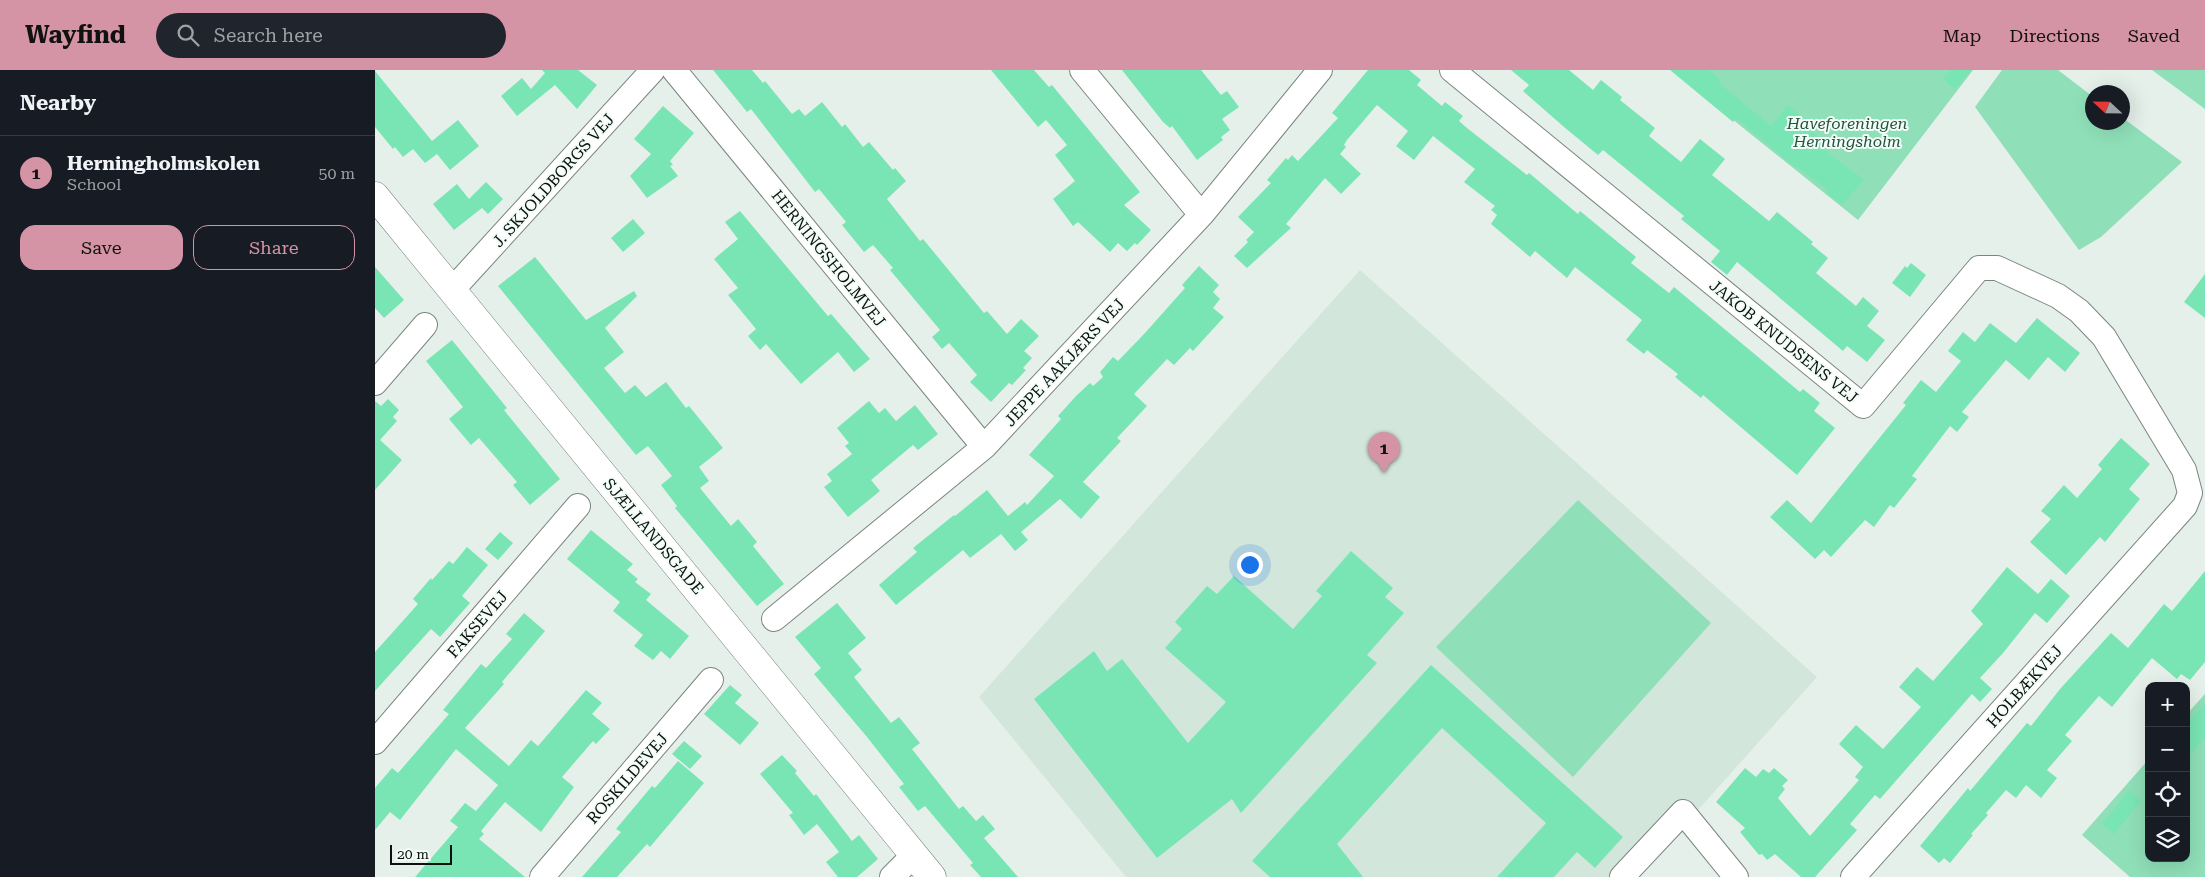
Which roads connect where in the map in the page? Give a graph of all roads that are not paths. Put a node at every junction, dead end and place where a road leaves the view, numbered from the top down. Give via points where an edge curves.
1 (653, 70) edge
2 (674, 70) edge
3 (1082, 70) edge
4 (1320, 70) edge
5 (1452, 70) edge
6 (375, 196) edge
7 (1203, 213) junction
8 (453, 289) junction
9 (425, 325) dead end
10 (375, 383) edge
11 (983, 447) junction
12 (2190, 493) joint
13 (579, 506) dead end
14 (774, 619) dead end
15 (711, 680) dead end
16 (375, 742) edge
17 (914, 855) junction
18 (542, 877) edge
19 (892, 877) edge
20 (932, 877) edge
21 (1622, 877) edge
22 (1736, 877) edge
23 (1853, 877) edge

1 - 8 street, J. SKJOLDBORGS VEJ
2 - 11 street, HERNINGSHOLMVEJ
3 - 7 street
4 - 7 street, JEPPE AAKJÆRS VEJ
5 - 12 street, JAKOB KNUDSENS VEJ via 1863,406 1979,268 1997,268 2058,296 2079,311 2104,337 2184,470
6 - 8 street, SJÆLLANDSGADE
7 - 11 street, JEPPE AAKJÆRS VEJ
8 - 17 street, SJÆLLANDSGADE
9 - 10 street
11 - 14 street, JEPPE AAKJÆRS VEJ
12 - 23 street, HOLBÆKVEJ via 2185,506
13 - 16 street, FAKSEVEJ
15 - 18 street, ROSKILDEVEJ
17 - 19 street
17 - 20 street, SJÆLLANDSGADE
21 - 22 street via 1683,812

